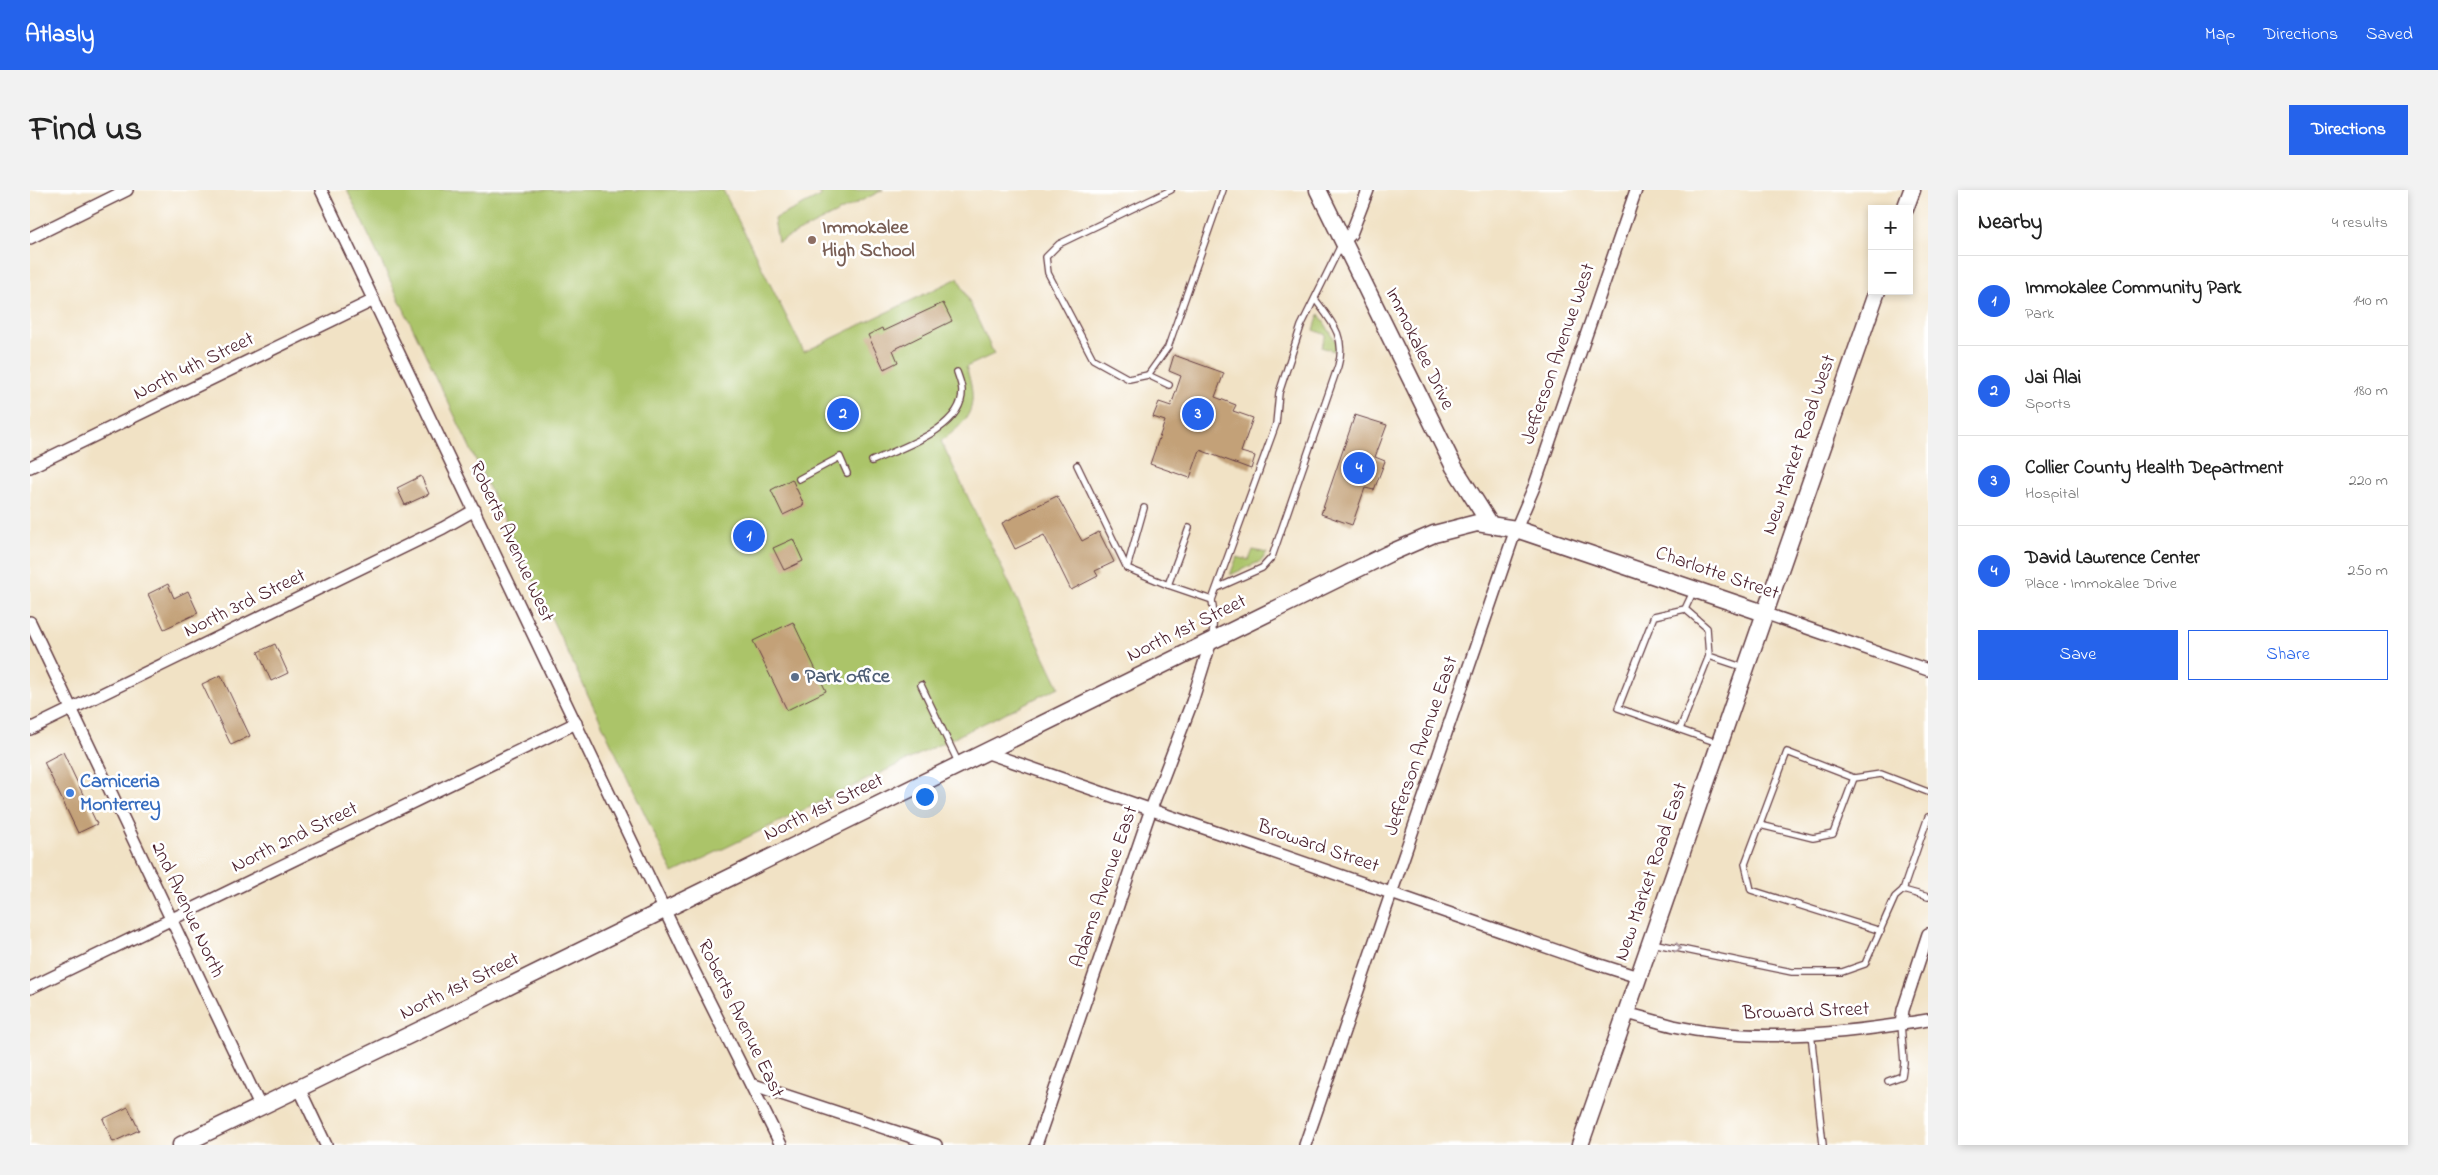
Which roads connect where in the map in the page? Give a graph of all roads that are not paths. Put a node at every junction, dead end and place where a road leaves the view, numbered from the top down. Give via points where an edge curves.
1 (127, 190) edge
2 (322, 190) edge
3 (1172, 190) edge
4 (1223, 190) edge
5 (1318, 190) edge
6 (1368, 190) edge
7 (1636, 190) edge
8 (1912, 190) edge
9 (1907, 205) edge
10 (30, 238) edge
11 (1343, 242) junction
12 (1876, 295) edge
13 (1315, 299) junction
14 (374, 300) junction
15 (957, 372) dead end
16 (1148, 375) junction
17 (1169, 386) dead end
18 (872, 461) dead end
19 (1077, 465) dead end
20 (30, 467) edge
21 (848, 473) dead end
22 (799, 480) dead end
23 (1144, 508) dead end
24 (475, 510) junction
25 (1490, 524) junction
26 (1189, 528) dead end
27 (1516, 529) junction
28 (1127, 568) junction
29 (1168, 585) junction
30 (1217, 588) junction
31 (1694, 590) junction
32 (1212, 600) junction
33 (1685, 609) junction
34 (1764, 613) junction
35 (30, 622) edge
36 (1211, 641) junction
37 (1709, 656) junction
38 (1745, 668) junction
39 (1928, 670) edge
40 (921, 686) dead end
41 (71, 709) junction
42 (576, 723) junction
43 (30, 729) edge
44 (1680, 729) junction
45 (1719, 743) junction
46 (985, 752) junction
47 (959, 764) junction
48 (1854, 778) junction
49 (1928, 792) edge
50 (1152, 809) junction
51 (1928, 817) edge
52 (1760, 825) junction
53 (1903, 890) junction
54 (1391, 893) junction
55 (1928, 897) edge
56 (665, 910) junction
57 (171, 920) junction
58 (1881, 931) junction
59 (1928, 934) edge
60 (1650, 943) junction
61 (1638, 976) junction
62 (30, 988) edge
63 (1626, 1013) junction
64 (1928, 1020) edge
65 (1901, 1024) junction
66 (1811, 1033) junction
67 (1888, 1081) dead end
68 (751, 1084) junction
69 (300, 1088) junction
70 (260, 1106) junction
71 (181, 1145) edge
72 (326, 1145) edge
73 (781, 1145) edge
74 (936, 1145) edge
75 (1036, 1145) edge
76 (1305, 1145) edge
77 (1580, 1145) edge
78 (1823, 1145) edge

1 - 10 street
2 - 14 street, Roberts Avenue West
3 - 16 lane via 1059,244 1046,257 1048,273 1093,359 1129,379
4 - 16 lane via 1168,347
5 - 11 street, Immokalee Drive
6 - 11 street via 1351,234
7 - 27 street, Jefferson Avenue West via 1534,487
8 - 9 street
11 - 13 lane
11 - 25 street, Immokalee Drive via 1454,467
12 - 34 street, New Market Road West
13 - 30 lane via 1301,326 1279,393 1276,424
13 - 30 lane via 1338,331 1342,353 1338,366 1272,557 1262,568
14 - 20 street, North 4th Street
14 - 24 street, Roberts Avenue West
15 - 18 lane via 962,392 957,412 947,424
16 - 17 lane
19 - 28 lane
21 - 22 lane via 840,457
23 - 28 lane
24 - 41 street, North 3rd Street
24 - 42 street, Roberts Avenue West
25 - 27 street, Charlotte Street
25 - 36 street, North 1st Street via 1477,522 1434,534
26 - 29 lane
27 - 31 street, Charlotte Street
27 - 54 street, Jefferson Avenue East
28 - 29 lane
29 - 32 lane
30 - 32 lane
31 - 33 lane
31 - 34 street, Charlotte Street
32 - 36 lane
33 - 37 lane via 1707,628
33 - 44 lane via 1654,616 1618,708
34 - 38 street, New Market Road East
34 - 39 street, Charlotte Street
35 - 41 street, 2nd Avenue North
36 - 46 street, North 1st Street
36 - 50 street, Adams Avenue East
37 - 38 lane
37 - 44 lane
38 - 45 street, New Market Road East
40 - 47 lane
41 - 43 street, North 3rd Street
41 - 57 street, 2nd Avenue North
42 - 56 street, Roberts Avenue West
42 - 57 street, North 2nd Street
44 - 45 lane
45 - 60 street, New Market Road East
46 - 47 street, North 1st Street
46 - 50 street, Broward Street
47 - 56 street, North 1st Street
48 - 49 lane via 1881,774
48 - 52 lane via 1833,834 1813,838
48 - 52 lane via 1787,752
50 - 54 street, Broward Street
50 - 75 street, Adams Avenue East
51 - 53 lane
52 - 58 lane via 1745,864 1750,890
53 - 55 lane
53 - 58 lane via 1895,897
54 - 61 street, Broward Street
54 - 76 street, Jefferson Avenue East
56 - 68 street, Roberts Avenue East
56 - 69 street, North 1st Street
57 - 62 street, North 2nd Street
57 - 70 street, 2nd Avenue North
60 -> 58 lane via 1792,972 1842,972 1865,964
59 - 65 street
60 - 61 street, New Market Road East
61 - 63 street, New Market Road East
63 - 66 street, Broward Street via 1675,1026 1727,1032
63 - 77 street, New Market Road East
64 - 65 street, Broward Street
65 - 66 street, Broward Street via 1868,1030
65 - 67 lane via 1902,1076
66 - 78 lane
68 - 73 street, Roberts Avenue East
68 - 74 street
69 - 70 street, North 1st Street
69 - 72 street
70 - 71 street, North 1st Street

